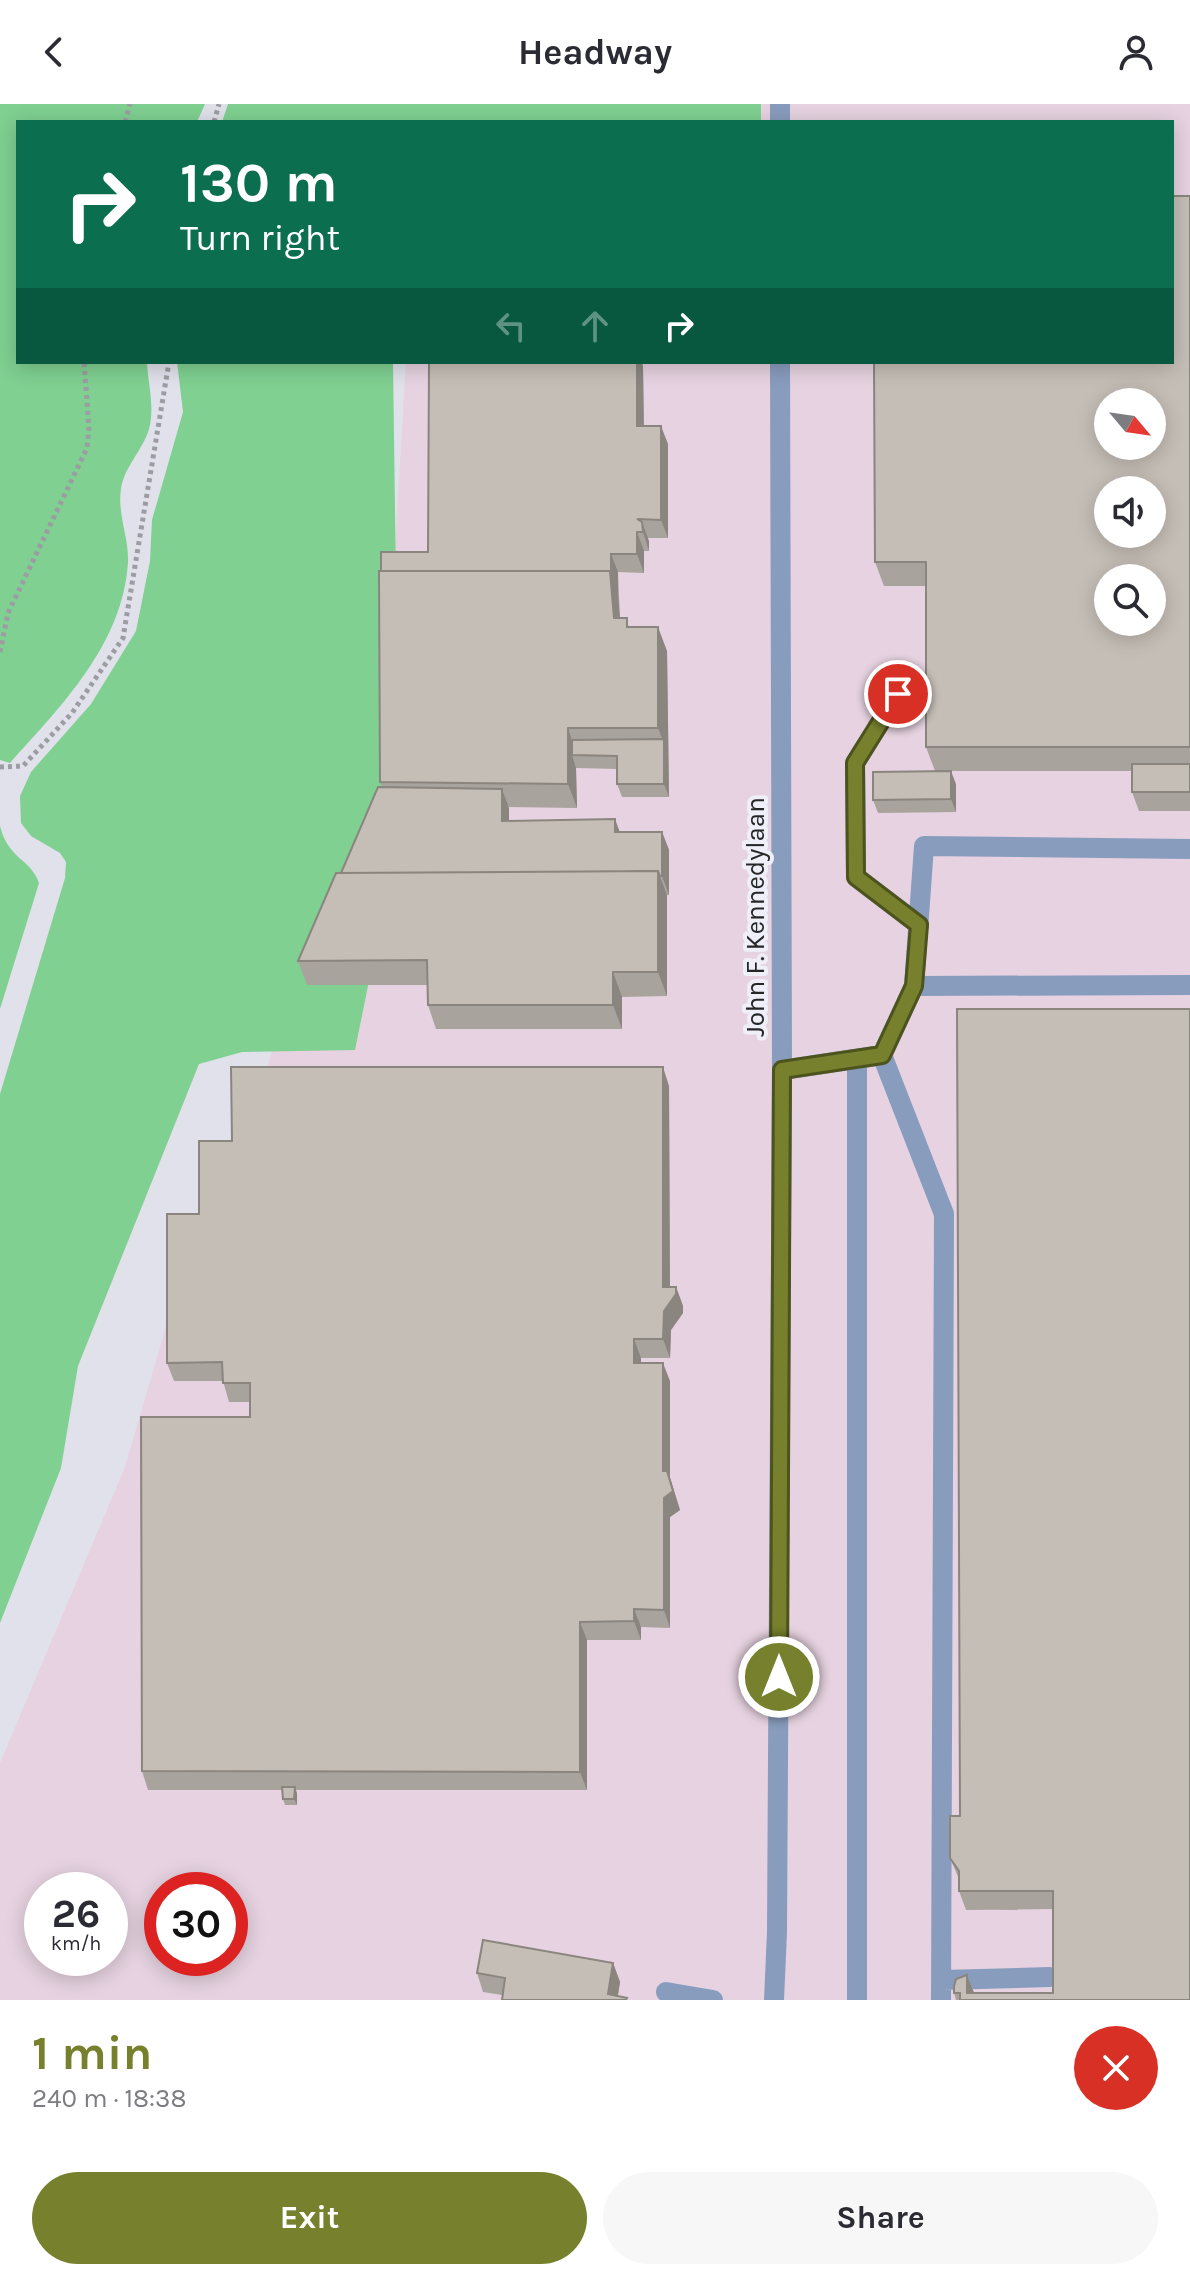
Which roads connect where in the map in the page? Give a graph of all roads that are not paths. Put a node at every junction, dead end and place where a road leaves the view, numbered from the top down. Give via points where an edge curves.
1 (780, 364) edge
2 (898, 694) dead end
3 (1190, 849) edge
4 (919, 925) junction
5 (1190, 985) edge
6 (914, 986) junction
7 (882, 1055) junction
8 (857, 1059) junction
9 (782, 1070) junction
10 (1050, 1977) edge
11 (941, 1990) edge
12 (666, 1992) dead end
13 (713, 2000) edge
14 (774, 2000) edge
15 (857, 2000) edge

1 - 9 street, John F. Kennedylaan
2 - 4 street via 855,763 856,877
3 - 4 street via 924,846
4 - 6 street
5 - 6 street
6 - 7 street
7 - 8 street
7 - 11 street via 944,1214
8 - 9 street
8 - 15 street
9 - 14 street, John F. Kennedylaan
10 - 11 street
12 - 13 street

